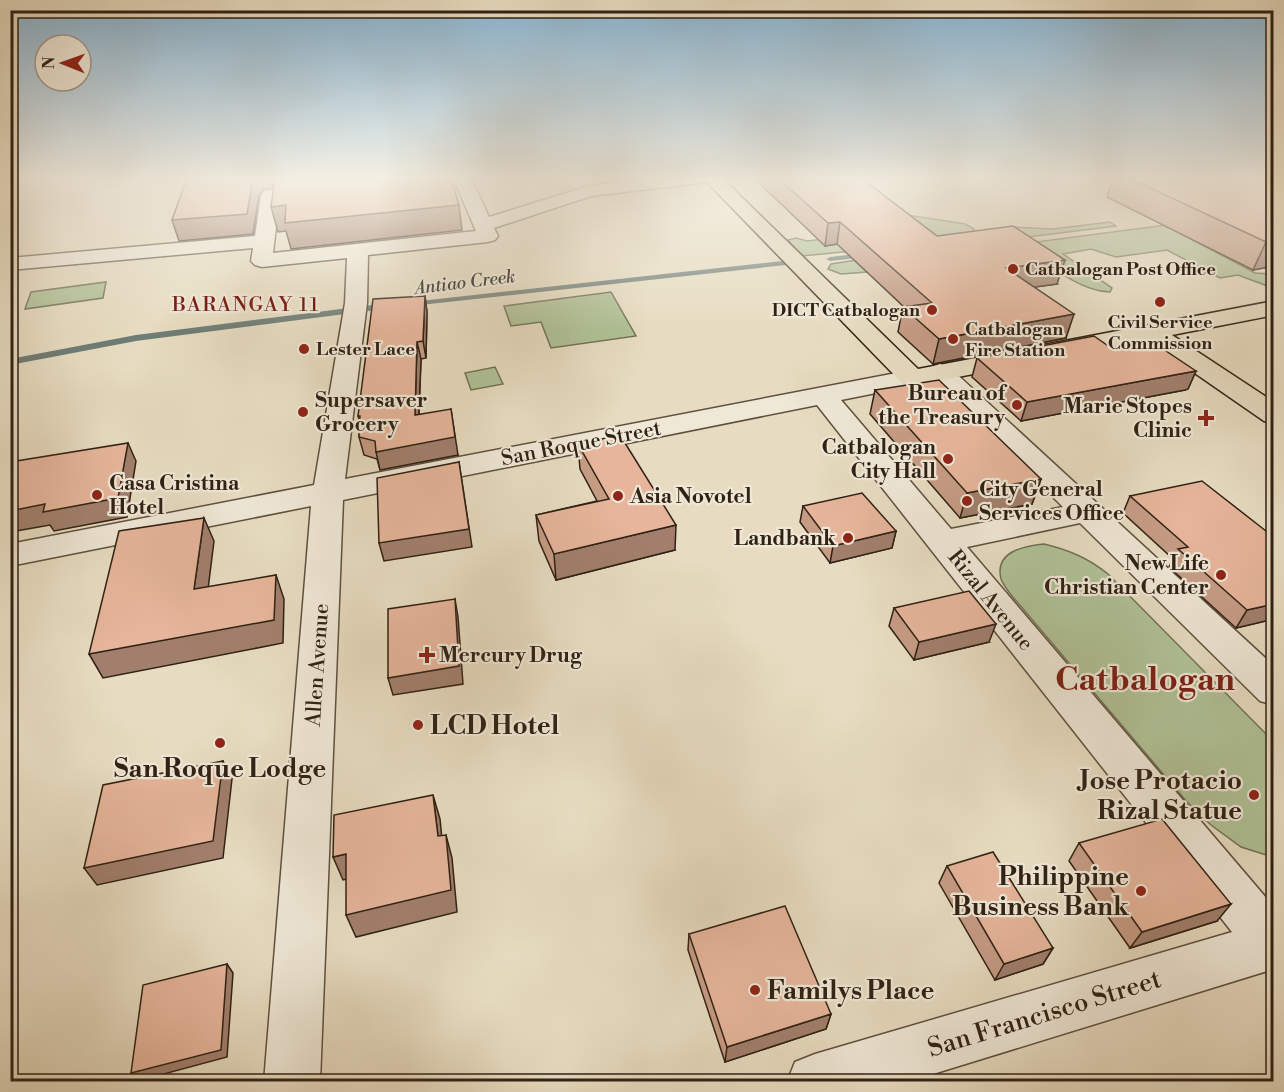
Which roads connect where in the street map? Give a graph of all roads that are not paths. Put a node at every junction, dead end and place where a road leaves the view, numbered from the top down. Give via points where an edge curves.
1 (266, 229) edge
2 (485, 229) edge
3 (764, 229) edge
4 (264, 242) junction
5 (358, 251) junction
6 (10, 264) edge
7 (1274, 308) edge
8 (1152, 332) junction
9 (926, 375) junction
10 (823, 395) junction
11 (1274, 415) edge
12 (328, 492) junction
13 (1087, 512) junction
14 (942, 541) junction
15 (10, 555) edge
16 (1274, 690) edge
17 (1273, 944) edge
18 (292, 1082) edge
19 (815, 1082) edge

1 - 4 street
2 - 5 street via 488,236
3 - 9 main road
4 - 5 street via 262,261
4 - 6 street
5 - 12 street, Allen Avenue via 355,309
7 - 8 main road, San Roque Street
8 - 9 main road, San Roque Street
8 - 11 main road
9 - 10 street, San Roque Street
9 - 13 street
10 - 12 street, San Roque Street
10 - 14 street, Rizal Avenue
12 - 15 street, San Roque Street
12 - 18 street, Allen Avenue
13 - 14 street
13 - 16 street
14 - 17 street, Rizal Avenue
17 - 19 street, San Francisco Street

